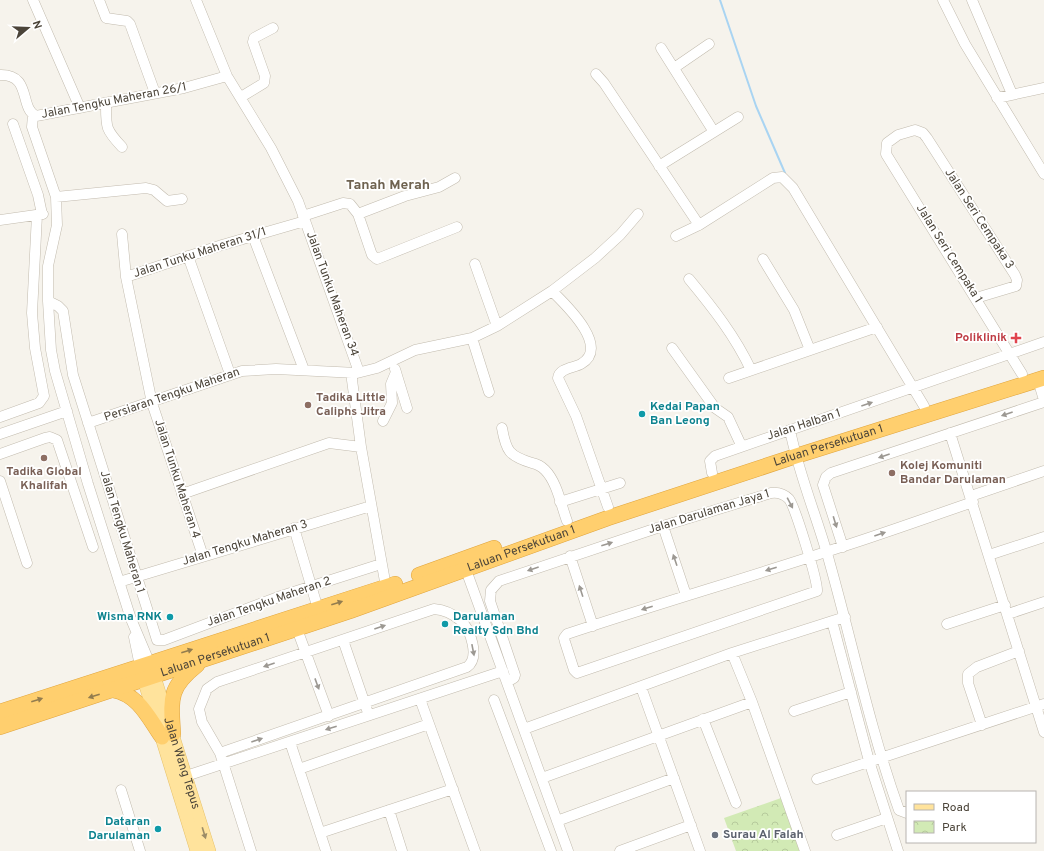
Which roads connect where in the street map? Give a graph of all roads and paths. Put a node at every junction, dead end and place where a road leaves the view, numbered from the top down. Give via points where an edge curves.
1 (33, 0) edge
2 (98, 0) edge
3 (196, 0) edge
4 (943, 0) edge
5 (972, 0) edge
6 (273, 28) dead end
7 (709, 44) dead end
8 (661, 48) dead end
9 (674, 68) junction
10 (596, 74) dead end
11 (0, 75) edge
12 (227, 76) junction
13 (1044, 88) edge
14 (155, 93) junction
15 (1012, 94) junction
16 (241, 97) junction
17 (997, 98) junction
18 (106, 103) junction
19 (80, 108) junction
20 (33, 115) junction
21 (738, 117) dead end
22 (13, 124) dead end
23 (714, 132) junction
24 (122, 148) dead end
25 (886, 154) joint
26 (659, 166) junction
27 (1044, 174) edge
28 (455, 178) dead end
29 (56, 197) junction
30 (182, 198) dead end
31 (40, 214) junction
32 (57, 214) junction
33 (358, 214) junction
34 (638, 214) dead end
35 (304, 219) junction
36 (0, 220) edge
37 (699, 225) junction
38 (457, 227) dead end
39 (122, 234) dead end
40 (253, 236) junction
41 (676, 236) dead end
42 (188, 256) junction
43 (763, 259) dead end
44 (475, 264) dead end
45 (126, 277) junction
46 (689, 279) dead end
47 (552, 291) junction
48 (976, 298) junction
49 (48, 301) junction
50 (496, 326) junction
51 (877, 327) junction
52 (472, 338) junction
53 (1044, 342) edge
54 (672, 348) dead end
55 (810, 350) junction
56 (1010, 354) junction
57 (392, 360) junction
58 (304, 370) junction
59 (751, 370) junction
60 (396, 372) junction
61 (356, 373) junction
62 (230, 374) junction
63 (1022, 374) junction
64 (1042, 375) edge
65 (729, 378) dead end
66 (913, 388) junction
67 (489, 392) dead end
68 (1044, 401) edge
69 (152, 402) junction
70 (924, 406) junction
71 (407, 408) dead end
72 (67, 411) junction
73 (1, 414) edge
74 (383, 421) dead end
75 (88, 424) junction
76 (502, 428) dead end
77 (790, 430) junction
78 (950, 433) junction
79 (0, 434) edge
80 (741, 445) junction
81 (361, 448) junction
82 (794, 451) junction
83 (0, 454) edge
84 (1044, 471) edge
85 (712, 473) junction
86 (0, 481) edge
87 (620, 483) dead end
88 (602, 489) junction
89 (182, 494) junction
90 (972, 499) junction
91 (560, 502) junction
92 (371, 506) junction
93 (608, 507) junction
94 (567, 522) junction
95 (663, 526) junction
96 (294, 528) junction
97 (1044, 536) edge
98 (93, 547) dead end
99 (843, 547) junction
100 (827, 552) junction
101 (989, 555) junction
102 (203, 556) junction
103 (570, 556) junction
104 (808, 557) junction
105 (27, 563) dead end
106 (381, 564) junction
107 (466, 570) junction
108 (136, 576) junction
109 (119, 582) junction
110 (311, 587) junction
111 (386, 587) junction
112 (686, 595) junction
113 (1044, 602) edge
114 (318, 609) junction
115 (1006, 609) junction
116 (493, 613) junction
117 (483, 617) junction
118 (845, 617) junction
119 (832, 621) junction
120 (946, 624) dead end
121 (593, 626) junction
122 (297, 629) junction
123 (157, 640) joint
124 (343, 640) junction
125 (1019, 651) junction
126 (306, 652) junction
127 (732, 653) junction
128 (202, 660) junction
129 (147, 671) junction
130 (503, 671) junction
131 (507, 682) junction
132 (641, 687) junction
133 (113, 690) junction
134 (851, 692) junction
135 (420, 699) junction
136 (494, 700) dead end
137 (752, 702) junction
138 (364, 704) junction
139 (1040, 706) edge
140 (794, 711) dead end
141 (0, 712) edge
142 (329, 716) junction
143 (368, 716) junction
144 (703, 719) junction
145 (429, 724) junction
146 (982, 724) junction
147 (0, 727) edge
148 (524, 729) junction
149 (1044, 732) edge
150 (658, 735) junction
151 (167, 736) junction
152 (290, 742) junction
153 (220, 753) junction
154 (880, 757) junction
155 (869, 761) junction
156 (223, 764) junction
157 (299, 769) junction
158 (181, 778) junction
159 (542, 778) junction
160 (674, 778) junction
161 (816, 779) dead end
162 (453, 789) junction
163 (120, 790) dead end
164 (736, 803) dead end
165 (389, 810) junction
166 (906, 813) edge
167 (887, 818) junction
168 (557, 821) junction
169 (691, 825) junction
170 (320, 833) junction
171 (836, 835) dead end
172 (140, 851) edge
173 (197, 851) edge
174 (210, 851) edge
175 (251, 851) edge
176 (326, 851) edge
177 (402, 851) edge
178 (475, 851) edge
179 (551, 851) edge
180 (568, 851) edge
181 (620, 851) edge
182 (700, 851) edge
183 (805, 851) edge
184 (898, 851) edge

1 - 19 street
2 - 14 street via 106,18 130,24
3 - 12 street, Jalan Tunku Maheran 34
4 - 17 street
5 - 15 street
6 - 16 street via 254,38 253,42 265,76 264,83
7 - 9 street
8 - 9 street
9 - 23 street
10 - 26 street
11 - 20 street, Jalan Tengku Maheran 26/1 via 9,75 16,79
12 - 14 street, Jalan Tengku Maheran 26/1
12 - 16 street, Jalan Tunku Maheran 34
13 - 15 street
14 - 18 street, Jalan Tengku Maheran 26/1
15 - 17 street
16 - 35 street, Jalan Tunku Maheran 34 via 271,148 298,201
17 - 27 street
18 - 19 street, Jalan Tengku Maheran 26/1
18 - 24 street via 108,132
19 - 20 street, Jalan Tengku Maheran 26/1 via 41,116
20 - 29 street via 32,127
21 - 23 street
22 - 31 street via 38,195
23 - 26 street
25 - 48 street, Jalan Seri Cempaka 1
25 - 48 street, Jalan Seri Cempaka 3 via 887,142 898,135 915,130 923,133 1017,280 1016,286 1012,288
26 - 37 street
28 - 33 street via 438,187 405,196
29 - 30 street via 146,188 154,190 167,201
29 - 32 street
31 - 32 street
31 - 36 street
31 - 73 street via 32,306 35,348 44,396 40,403
32 - 49 street via 48,266
33 - 35 street, Jalan Tunku Maheran 31/1 via 348,202
33 - 38 street via 372,255 377,259
34 - 47 street, Persiaran Tengku Maheran via 595,258
35 - 40 street, Jalan Tunku Maheran 31/1
35 - 61 street, Jalan Tunku Maheran 34
37 - 41 street
37 - 51 street via 773,178 782,177 793,188
39 - 45 street
40 - 42 street, Jalan Tunku Maheran 31/1
40 - 58 street
42 - 45 street, Jalan Tunku Maheran 31/1
42 - 62 street
43 - 55 street via 794,310
44 - 50 street
45 - 69 street, Jalan Tunku Maheran 31/1
46 - 59 street via 725,323
47 - 50 street, Persiaran Tengku Maheran
47 - 88 street via 577,318 590,342 590,355 586,361 561,372 558,378 576,416
48 - 56 street, Jalan Seri Cempaka 1
49 - 72 street via 51,350
49 - 75 street, Jalan Tengku Maheran 1 via 63,311 69,354
50 - 52 street, Persiaran Tengku Maheran
51 - 55 street
51 - 66 street
52 - 57 street, Persiaran Tengku Maheran via 415,350
52 - 67 street
53 - 56 street, Jalan Halban 1
54 - 80 street via 715,408 728,417
55 - 59 street
56 - 63 street, Jalan Seri Cempaka 1
56 - 66 street, Jalan Halban 1
57 - 60 street
57 - 61 street, Persiaran Tengku Maheran via 378,368
58 - 61 street, Persiaran Tengku Maheran
58 - 62 street, Persiaran Tengku Maheran via 259,369
59 - 65 street
60 - 71 street
60 - 74 street via 391,384 392,403
61 - 81 street, Jalan Tunku Maheran 34 via 352,380
62 - 69 street, Persiaran Tengku Maheran
63 - 64 highway, Laluan Persekutuan 1
63 - 70 highway, Laluan Persekutuan 1
64 - 68 street
64 - 82 highway, Laluan Persekutuan 1
66 - 70 street
77 -> 66 street, Jalan Halban 1
68 -> 78 street
69 - 75 street, Persiaran Tengku Maheran
69 - 89 street, Jalan Tunku Maheran 4
70 - 82 highway, Laluan Persekutuan 1
72 - 79 street
72 - 109 street
75 - 108 street, Jalan Tengku Maheran 1
76 - 91 street via 510,453 547,471
77 - 80 street, Jalan Halban 1
77 - 82 street
78 - 90 street
78 -> 99 street via 831,473 826,477 823,485
80 - 85 street, Jalan Halban 1 via 713,457 710,464
81 - 89 street via 329,443
81 - 92 street, Jalan Tunku Maheran 34
82 - 85 highway, Laluan Persekutuan 1
82 - 100 street
82 - 107 highway, Laluan Persekutuan 1
83 - 98 street via 45,438 57,440
84 - 90 street
85 - 93 highway, Laluan Persekutuan 1
86 - 105 street
87 - 88 street
88 - 91 street
88 - 93 street
89 - 102 street, Jalan Tunku Maheran 4
99 -> 90 street
90 - 101 street
91 - 94 street
92 - 96 street, Jalan Tengku Maheran 3
92 - 106 street, Jalan Tunku Maheran 34
93 - 94 highway, Laluan Persekutuan 1
94 - 111 highway, Laluan Persekutuan 1
103 -> 95 street, Jalan Darulaman Jaya 1
95 -> 104 street, Jalan Darulaman Jaya 1 via 777,492 786,496 791,504
112 -> 95 street
96 - 102 street, Jalan Tengku Maheran 3
96 - 110 street
97 - 101 street
99 - 100 street
100 - 104 street
100 - 118 street
101 - 115 street
102 - 108 street, Jalan Tengku Maheran 3
103 -> 116 street, Jalan Darulaman Jaya 1 via 496,582 490,595
121 -> 103 street
104 -> 112 street
104 - 121 street via 818,585 817,591 577,673 564,638 567,634
106 - 110 street, Jalan Tengku Maheran 2
106 - 111 street, Jalan Tunku Maheran 34
107 - 117 street
107 - 122 highway, Laluan Persekutuan 1
108 - 109 street, Jalan Tengku Maheran 3
108 - 123 street, Jalan Tengku Maheran 1
109 - 129 street
110 - 114 street
110 - 123 street, Jalan Tengku Maheran 2 via 164,640
114 -> 111 highway, Laluan Persekutuan 1
112 -> 121 street
113 - 115 street
129 -> 114 highway, Laluan Persekutuan 1
115 - 120 street
115 - 125 street
116 - 117 street
116 - 131 street, Jalan Darulaman Jaya 1 via 515,675
117 - 130 street
118 - 119 street
118 - 154 street
119 - 127 street
119 - 134 street
122 - 126 street
122 - 128 highway, Laluan Persekutuan 1
124 - 126 street
124 - 138 street
124 -> 138 street via 440,610 448,612 464,624 474,651 474,659 464,669
125 - 139 street
125 - 146 street via 977,667 968,674 968,683
126 -> 142 street
126 -> 153 street via 217,682 207,689 199,709 202,722
127 - 132 street
127 - 137 street
128 - 129 highway, Laluan Persekutuan 1
128 - 151 highway via 184,675 174,689
129 - 133 highway, Laluan Persekutuan 1
141 -> 129 highway, Laluan Persekutuan 1
129 - 151 main road, Jalan Wang Tepus
130 - 131 street
130 - 135 street
131 - 148 street
132 - 148 street
132 - 150 street
133 -> 147 highway, Laluan Persekutuan 1
133 - 151 highway via 124,692 140,703
134 - 140 street
134 - 155 street
135 - 143 street
135 - 145 street
136 - 179 street
137 - 144 street
137 - 183 street
138 - 142 street
138 - 143 street
139 - 146 street
139 - 149 street
153 -> 142 street
143 -> 152 street
144 - 150 street
144 - 164 street
145 - 157 street
145 - 162 street
146 - 154 street
148 - 159 street
150 - 159 street
150 - 160 street
151 - 158 main road, Jalan Wang Tepus
152 - 156 street
152 - 157 street
153 - 156 street
154 - 155 street
154 - 166 street via 899,810
155 - 161 street
155 - 167 street
156 - 158 street
156 - 175 street
157 - 170 street
158 - 173 main road, Jalan Wang Tepus
158 -> 174 main road, Jalan Wang Tepus
159 - 168 street
160 - 168 street
160 - 169 street
162 - 165 street
162 - 178 street
163 - 172 street
165 - 170 street
165 - 177 street
167 - 171 street
167 - 184 street
168 - 180 street
169 - 181 street
169 - 182 street
170 - 176 street

